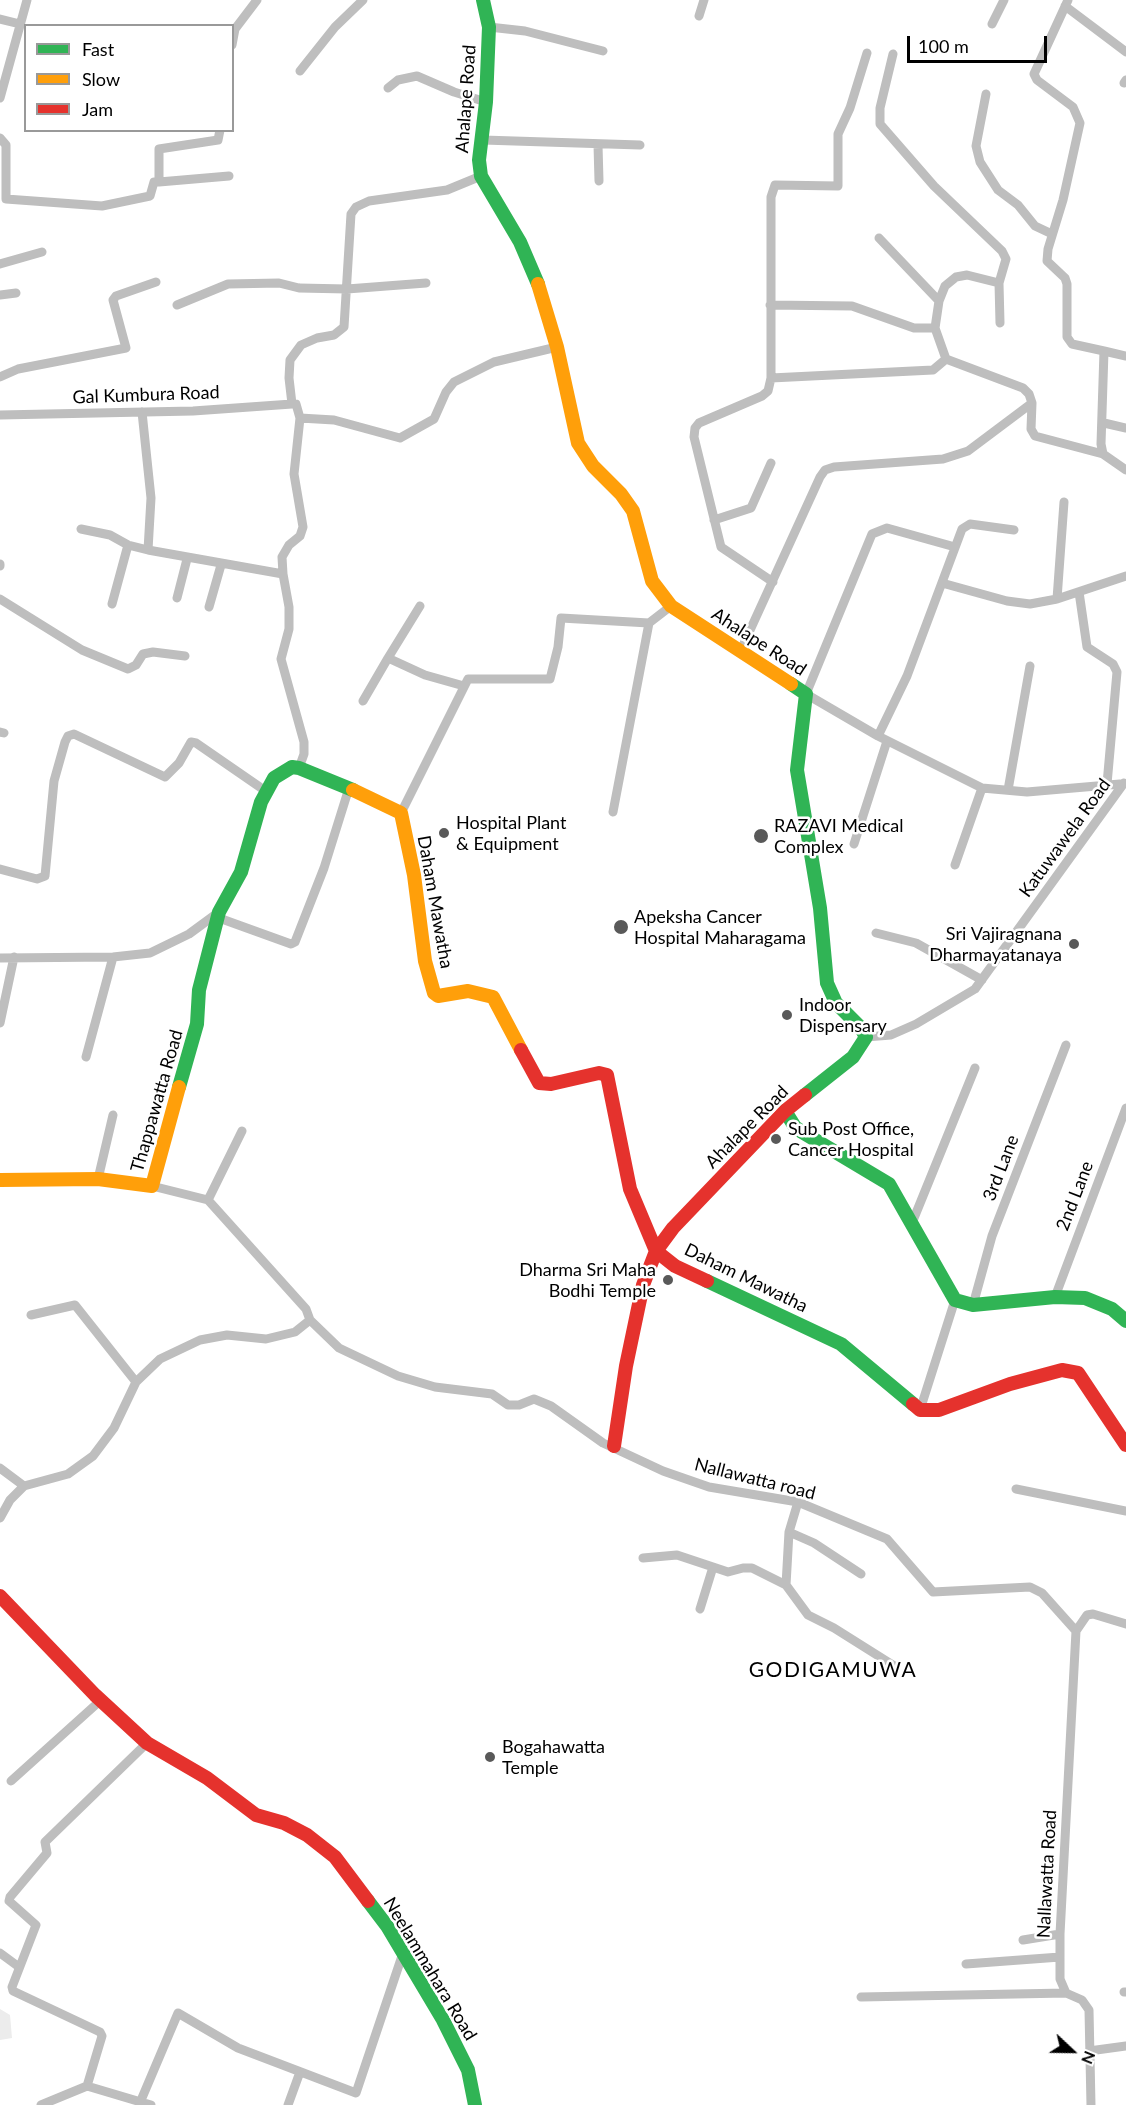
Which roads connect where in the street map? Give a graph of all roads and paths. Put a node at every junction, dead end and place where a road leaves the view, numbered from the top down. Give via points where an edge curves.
1 (27, 0) edge
2 (257, 0) edge
3 (363, 0) edge
4 (483, 0) edge
5 (704, 0) edge
6 (1004, 0) edge
7 (1066, 3) edge
8 (699, 16) dead end
9 (0, 19) edge
10 (20, 24) junction
11 (992, 24) dead end
12 (489, 27) junction
13 (234, 34) edge
14 (603, 51) dead end
15 (1126, 52) edge
16 (867, 53) dead end
17 (893, 54) dead end
18 (300, 72) dead end
19 (388, 88) dead end
20 (986, 94) dead end
21 (0, 98) edge
22 (486, 102) junction
23 (220, 132) edge
24 (0, 138) edge
25 (483, 140) junction
26 (598, 145) junction
27 (640, 145) dead end
28 (229, 176) dead end
29 (482, 176) junction
30 (599, 181) dead end
31 (159, 182) junction
32 (2, 184) edge
33 (1052, 234) junction
34 (879, 238) dead end
35 (42, 252) dead end
36 (0, 264) edge
37 (156, 282) dead end
38 (999, 283) junction
39 (426, 284) dead end
40 (347, 289) junction
41 (16, 293) dead end
42 (0, 295) edge
43 (939, 301) junction
44 (177, 305) dead end
45 (770, 305) junction
46 (1000, 322) dead end
47 (935, 328) junction
48 (557, 347) junction
49 (1104, 351) junction
50 (1126, 356) edge
51 (946, 359) junction
52 (0, 377) edge
53 (771, 378) junction
54 (1032, 403) junction
55 (292, 404) junction
56 (142, 412) junction
57 (0, 415) edge
58 (300, 418) junction
59 (1104, 423) junction
60 (1126, 428) edge
61 (1103, 454) junction
62 (771, 463) dead end
63 (1126, 470) edge
64 (1064, 502) dead end
65 (714, 520) junction
66 (81, 529) dead end
67 (1014, 530) dead end
68 (128, 545) junction
69 (955, 547) junction
70 (148, 550) junction
71 (187, 559) junction
72 (220, 565) junction
73 (283, 574) junction
74 (1126, 576) edge
75 (773, 582) junction
76 (942, 583) junction
77 (1079, 592) junction
78 (177, 598) dead end
79 (0, 599) edge
80 (1057, 599) junction
81 (111, 604) dead end
82 (420, 606) dead end
83 (671, 606) junction
84 (209, 607) dead end
85 (649, 623) junction
86 (741, 650) junction
87 (185, 656) dead end
88 (388, 658) junction
89 (1030, 666) dead end
90 (464, 686) junction
91 (806, 694) junction
92 (363, 701) dead end
93 (878, 736) junction
94 (887, 741) junction
95 (299, 768) junction
96 (1123, 783) edge
97 (1107, 784) junction
98 (349, 788) junction
99 (982, 788) junction
100 (1008, 790) junction
101 (267, 792) junction
102 (613, 812) dead end
103 (401, 813) junction
104 (854, 844) dead end
105 (955, 865) dead end
106 (0, 869) edge
107 (219, 915) junction
108 (876, 933) dead end
109 (0, 957) edge
110 (14, 957) junction
111 (113, 957) junction
112 (982, 980) junction
113 (0, 1023) edge
114 (866, 1037) junction
115 (1066, 1045) dead end
116 (86, 1057) dead end
117 (975, 1068) dead end
118 (1126, 1108) edge
119 (785, 1111) junction
120 (113, 1115) dead end
121 (242, 1131) dead end
122 (98, 1179) junction
123 (0, 1180) edge
124 (152, 1186) junction
125 (208, 1200) junction
126 (912, 1223) junction
127 (656, 1251) junction
128 (1055, 1297) junction
129 (955, 1300) junction
130 (973, 1305) junction
131 (31, 1315) dead end
132 (310, 1320) junction
133 (1126, 1321) edge
134 (136, 1382) junction
135 (920, 1410) junction
136 (1126, 1445) edge
137 (614, 1446) junction
138 (0, 1468) edge
139 (24, 1486) junction
140 (1016, 1489) dead end
141 (798, 1502) junction
142 (1126, 1511) edge
143 (0, 1518) edge
144 (789, 1532) junction
145 (643, 1558) dead end
146 (713, 1567) junction
147 (861, 1574) dead end
148 (786, 1586) junction
149 (0, 1596) edge
150 (700, 1609) dead end
151 (1126, 1624) edge
152 (1076, 1631) junction
153 (896, 1667) dead end
154 (101, 1700) junction
155 (147, 1743) junction
156 (10, 1781) dead end
157 (1060, 1934) junction
158 (1023, 1940) dead end
159 (0, 1953) edge
160 (403, 1953) junction
161 (1060, 1957) junction
162 (966, 1964) dead end
163 (19, 1966) junction
164 (1065, 1993) junction
165 (861, 1996) dead end
166 (1126, 2046) edge
167 (1089, 2051) junction
168 (300, 2072) junction
169 (87, 2086) junction
170 (140, 2103) edge
171 (41, 2105) edge
172 (152, 2105) edge
173 (288, 2105) edge
174 (475, 2105) edge
175 (1091, 2105) edge

1 - 10 street
2 - 13 street
3 - 18 street via 335,27
4 - 12 street, Ahalape Road
5 - 8 street
6 - 11 street
7 - 15 street
7 - 33 street via 1034,74 1073,107 1080,123
9 - 10 street
10 - 21 street
12 - 14 street via 525,31
12 - 22 street, Ahalape Road
16 - 45 street via 838,134 838,186 775,185
17 - 38 street via 880,124 934,186 1002,251 1006,260
19 - 22 street via 398,80 417,76
20 - 33 street via 976,146 980,162 998,190 1018,205 1035,226
22 - 25 street, Ahalape Road
23 - 31 street via 218,140 159,149
24 - 32 street via 6,145
25 - 26 street
25 - 29 street, Ahalape Road via 479,160
26 - 27 street
26 - 30 street
28 - 31 street
29 - 40 street via 447,190 369,201 356,207 351,214 348,240
29 - 48 street, Ahalape Road via 537,280
31 - 32 street via 153,182 150,195 102,206 6,199
33 - 49 street via 1047,261 1065,278 1067,337 1072,344
34 - 43 street
35 - 36 street
37 - 52 street via 113,300 126,348 18,369
38 - 43 street via 967,275 956,277 945,286
38 - 46 street
39 - 40 street
40 - 44 street via 299,288 279,283 228,284
40 - 55 street via 344,327 334,335 302,345 290,360
41 - 42 street
43 - 47 street
45 - 47 street via 852,306 914,328
45 - 53 street
47 - 51 street
48 - 58 street via 494,362 454,382 434,418 400,438 334,420
48 - 83 street, Ahalape Road via 578,443 633,511 652,581
49 - 50 street
49 - 59 street
51 - 53 street via 933,370
51 - 54 street via 1023,388
53 - 65 street via 768,391 762,396 695,428
54 - 61 street via 1031,429 1035,436
54 - 75 street via 968,451 944,459 825,470
55 - 56 street, Gal Kumbura Road
55 - 58 street via 296,404
56 - 57 street, Gal Kumbura Road
56 - 70 street via 151,498
58 - 73 street via 294,474 303,527 282,557
59 - 60 street
59 - 61 street
61 - 63 street
62 - 65 street via 751,508
64 - 80 street
65 - 75 street via 721,548
66 - 68 street via 110,535
67 - 69 street via 970,524 962,529
68 - 70 street
68 - 81 street
69 - 76 street
69 - 91 street via 887,528 872,534
70 - 71 street
71 - 72 street
71 - 78 street
72 - 73 street
72 - 84 street
73 - 95 street via 289,630 281,659 304,742
74 - 77 street
75 - 86 street
76 - 80 street via 1006,601 1030,604
76 - 93 street via 907,676
77 - 80 street
77 - 97 street via 1087,647 1113,664 1117,672
79 - 87 street via 82,650 128,669 136,665 142,654
82 - 88 street
83 - 85 street
83 - 86 street, Ahalape Road
85 - 90 street via 561,618 550,679 468,679
85 - 102 street
86 - 91 street, Ahalape Road
88 - 90 street via 425,675
88 - 92 street
89 - 100 street
90 - 103 street
91 - 93 street
91 - 114 street, Ahalape Road via 798,770 820,908 827,983 836,1003
93 - 94 street
94 - 99 street
94 - 104 street
95 - 98 street
95 - 101 street via 283,771
96 - 97 street
96 - 112 street, Katuwawela Road
97 - 100 street via 1027,792
98 - 103 street
98 - 107 street via 295,942 291,944
99 - 100 street
99 - 105 street
101 - 106 street via 196,743 191,742 165,777 74,734 65,742 54,781 45,876 37,879
101 - 107 street via 241,872
103 - 127 street, Daham Mawatha via 414,876 424,961 434,993 438,996 468,991 493,997 539,1083 607,1075 630,1190
107 - 111 street via 150,953
107 - 124 street, Thappawatta Road via 199,990 197,1024
108 - 112 street via 916,943
109 - 110 street
110 - 111 street
110 - 113 street
111 - 116 street
112 - 114 street, Katuwawela Road via 975,989 916,1024 891,1035
114 - 119 street, Ahalape Road via 854,1057
115 - 130 street, 3rd Lane via 992,1236
117 - 126 street
118 - 128 street, 2nd Lane
119 - 126 street via 802,1132 889,1184
119 - 127 street, Ahalape Road via 673,1227
120 - 122 street
121 - 125 street
122 - 123 street, Thappawatta Road
122 - 124 street, Thappawatta Road
124 - 125 street
125 - 132 street, Nallawatta road via 306,1309
126 - 129 street
127 - 135 street, Daham Mawatha via 675,1266 841,1344
127 - 137 street, Ahalape Road via 640,1297
128 - 130 street
128 - 133 street via 1098,1302
129 - 130 street
129 - 135 street
131 - 134 street via 75,1305
132 - 134 street via 295,1332 266,1339 227,1335 200,1340 160,1359
132 - 137 street, Nallawatta road via 339,1348 398,1376 492,1394 508,1405 534,1399
134 - 139 street via 114,1428 93,1456 68,1474
135 - 136 street via 939,1410 1010,1384 1070,1370 1078,1373
137 - 141 street, Nallawatta road via 663,1472 709,1487
138 - 139 street
139 - 143 street
140 - 142 street
141 - 144 street
141 - 152 street, Nallawatta road via 887,1539 933,1592 1035,1588
144 - 147 street via 814,1543
144 - 148 street
145 - 146 street via 677,1556
146 - 148 street via 728,1572 752,1568
146 - 150 street
148 - 153 street via 808,1615
149 - 154 street, Neelammahara Road
151 - 152 street via 1093,1614
152 - 157 street, Nallawatta Road
154 - 155 street, Neelammahara Road
154 - 156 street
155 - 160 street, Neelammahara Road via 207,1778 256,1815 307,1835 335,1857
155 - 163 street via 45,1842 47,1853 10,1897 9,1901 36,1925
157 - 158 street
157 - 161 street, Nallawatta Road
159 - 163 street
160 - 168 street via 356,2093
160 - 174 street, Neelammahara Road via 468,2070
161 - 162 street
161 - 164 street, Nallawatta Road
163 - 169 street via 13,1991 100,2032
164 - 165 street
164 - 167 street via 1082,2000 1089,2010
166 - 167 street
167 - 175 street
168 - 170 street via 238,2048 178,2013
168 - 173 street
169 - 170 street
169 - 171 street
170 - 172 street

